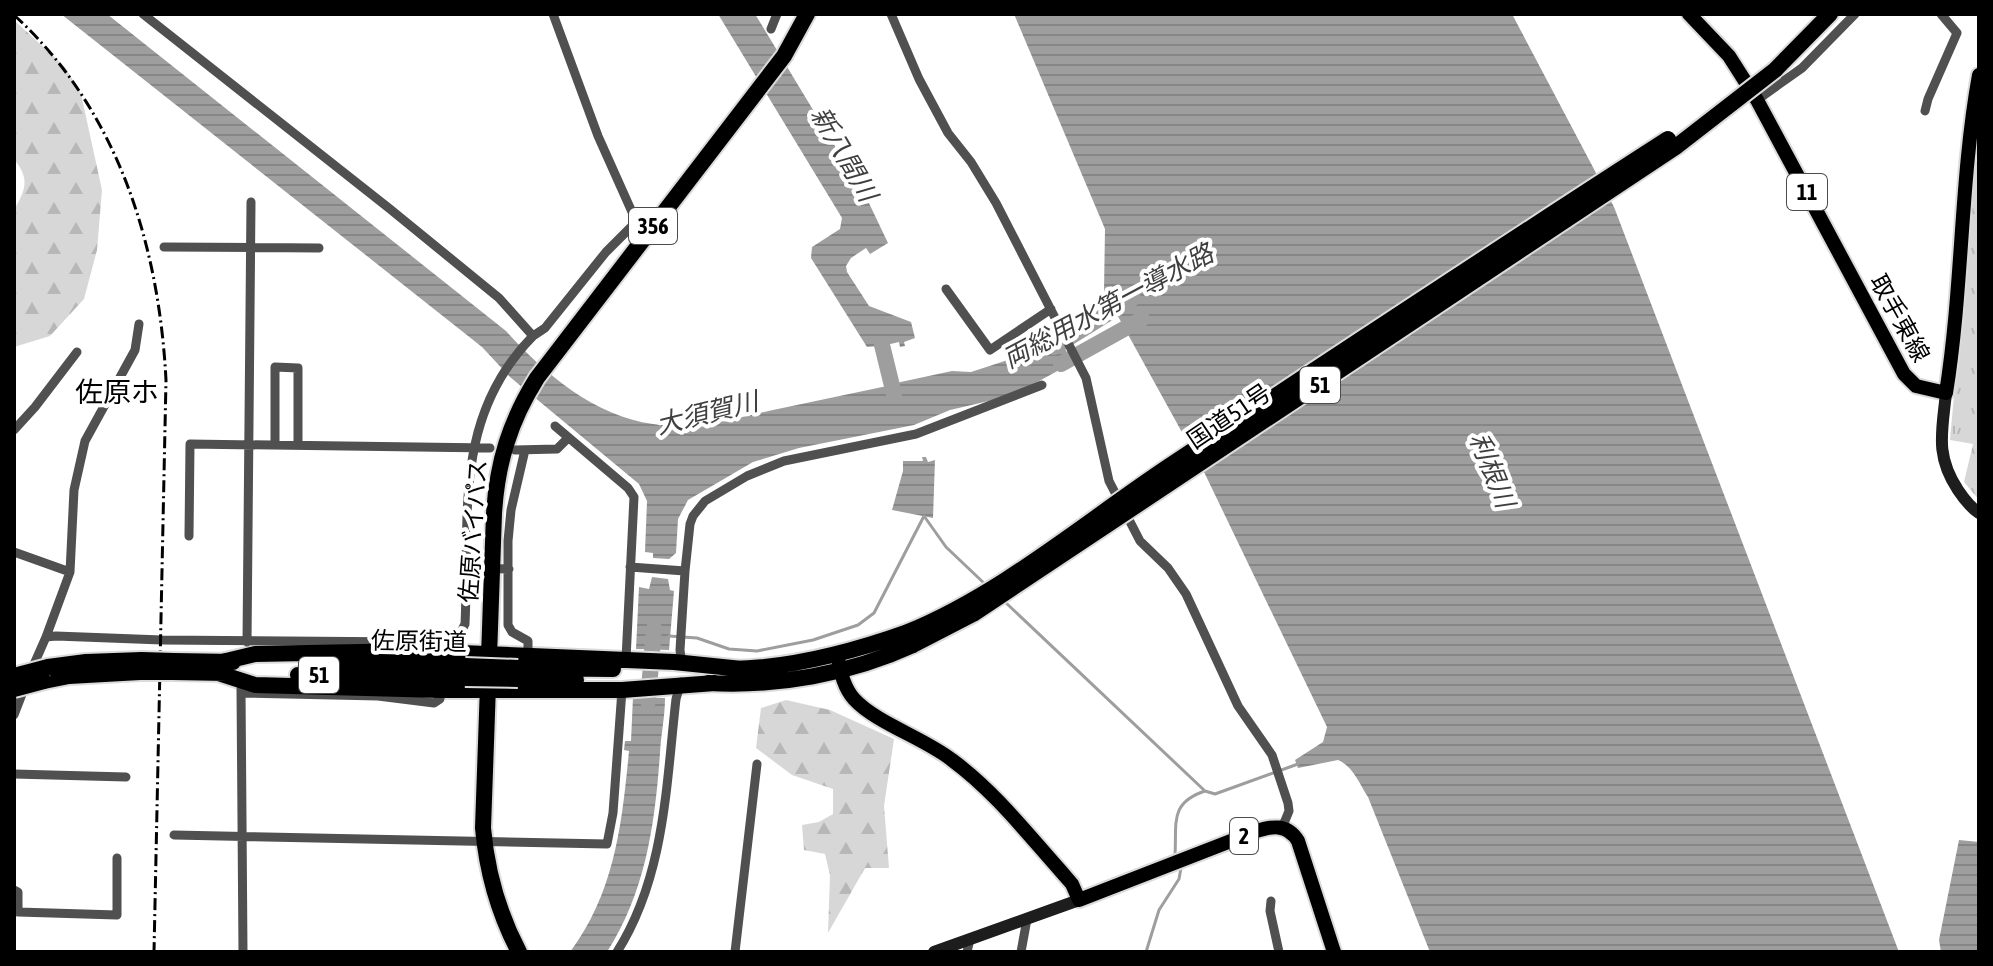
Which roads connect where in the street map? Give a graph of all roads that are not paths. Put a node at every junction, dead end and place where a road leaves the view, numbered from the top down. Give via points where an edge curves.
1 (143, 14) edge
2 (553, 14) edge
3 (777, 14) edge
4 (807, 14) edge
5 (891, 14) edge
6 (1689, 14) edge
7 (1816, 14) edge
8 (1830, 14) edge
9 (1855, 14) edge
10 (1941, 14) edge
11 (771, 29) dead end
12 (1979, 75) edge
13 (1757, 100) junction
14 (1925, 111) dead end
15 (251, 202) dead end
16 (649, 230) junction
17 (164, 247) dead end
18 (250, 248) junction
19 (319, 248) dead end
20 (946, 289) dead end
21 (1051, 309) junction
22 (139, 324) dead end
23 (531, 339) junction
24 (77, 352) dead end
25 (1042, 385) dead end
26 (1946, 393) junction
27 (555, 426) dead end
28 (14, 430) edge
29 (568, 438) junction
30 (247, 444) junction
31 (275, 444) junction
32 (298, 445) junction
33 (474, 447) junction
34 (490, 448) dead end
35 (1979, 513) edge
36 (189, 536) dead end
37 (14, 552) edge
38 (630, 567) junction
39 (467, 568) junction
40 (501, 569) junction
41 (685, 571) junction
42 (70, 572) junction
43 (46, 637) junction
44 (910, 639) junction
45 (247, 640) junction
46 (414, 646) junction
47 (490, 654) junction
48 (839, 661) junction
49 (521, 667) junction
50 (220, 668) junction
51 (46, 674) junction
52 (630, 675) junction
53 (677, 675) junction
54 (14, 676) edge
55 (14, 689) edge
56 (440, 690) junction
57 (487, 690) junction
58 (14, 715) edge
59 (757, 764) dead end
60 (14, 774) edge
61 (126, 777) dead end
62 (1282, 828) junction
63 (174, 835) dead end
64 (243, 836) junction
65 (484, 841) junction
66 (117, 858) dead end
67 (14, 890) edge
68 (1079, 900) junction
69 (1271, 901) dead end
70 (1027, 919) junction
71 (969, 945) edge
72 (243, 952) edge
73 (519, 952) edge
74 (617, 952) edge
75 (735, 952) edge
76 (934, 952) edge
77 (1021, 952) edge
78 (1279, 952) edge
79 (1334, 952) edge

1 - 23 street via 499,298
2 - 16 street via 604,150
3 - 11 street
4 - 16 highway, 佐原バイパス / 356 via 784,56
5 - 21 street via 948,133 996,203
6 - 13 main road, 取手東線 / 11 via 1729,56
7 - 44 highway, 国道51号 / 51, bridge via 1768,63 1671,137
8 - 44 highway, 国道51号 / 51, bridge via 1775,70 1690,137 993,601 958,623
9 - 13 street via 1802,68
10 - 14 street via 1957,33
12 - 26 main road, 取手東線
13 - 26 main road, 取手東線 / 11 via 1904,374 1916,386
15 - 18 street
16 - 23 street via 606,252
16 - 40 highway, 佐原バイパス / 356 via 549,361 505,442 498,471
17 - 18 street
18 - 19 street
18 - 30 street
20 - 21 street via 990,350
21 - 62 street via 1090,390 1107,477 1140,541 1186,594 1238,706 1272,755 1287,796 1289,811
22 - 42 street via 135,350 85,441 74,490
23 - 33 street via 497,380
24 - 28 street
25 - 41 street via 916,434 795,459 747,476 705,501 693,516
26 - 35 street via 1943,463
27 - 29 street
29 - 38 street via 634,497
29 - 40 street via 557,449 520,450
30 - 31 street
30 - 36 street via 190,444
30 - 45 street
31 - 32 street
31 - 32 street via 275,367 298,368
32 - 33 street
33 - 34 street
33 - 39 street
37 - 42 street
38 - 41 street
38 - 52 street
39 - 40 street
39 - 46 street via 461,634 454,640
40 - 47 highway, 佐原バイパス / 356
40 - 49 street via 508,625 528,641
41 - 53 street
42 - 43 street
43 - 45 street
43 - 58 street
44 - 48 highway, 国道51号 / 51
45 - 46 street
46 - 47 highway
46 - 50 highway via 255,654
47 - 49 highway
47 - 57 highway, 佐原バイパス / 356
48 - 53 highway, 国道51号 / 51
48 - 53 highway, 国道51号 / 51 via 778,681 715,683
48 - 68 main road via 847,688 863,706 929,743 971,775 1072,884
49 - 50 highway, 佐原街道 / 51, bridge via 465,672
49 - 52 highway, 佐原街道 / 51
49 - 52 highway
50 - 51 highway, 佐原街道 / 51, bridge via 86,662
50 - 56 highway via 255,685
51 - 54 highway, 佐原街道 / 51, bridge
51 - 55 highway, 佐原街道 / 51, bridge
52 - 53 highway
52 - 53 highway
52 - 57 highway
52 - 65 street via 607,844
53 - 74 street via 659,847 643,902
56 - 57 highway
56 - 64 street via 434,703 241,691
57 - 65 highway, 佐原バイパス / 356
59 - 75 street
60 - 61 street
62 - 68 main road, 2 via 1254,832
62 - 79 main road, 2 via 1298,841
63 - 64 street
64 - 65 street
64 - 72 street
65 - 73 highway, 佐原バイパス / 356 via 494,893
66 - 67 street via 117,915 18,912
68 - 70 street
69 - 78 street
70 - 71 street
70 - 77 street
71 - 76 street

